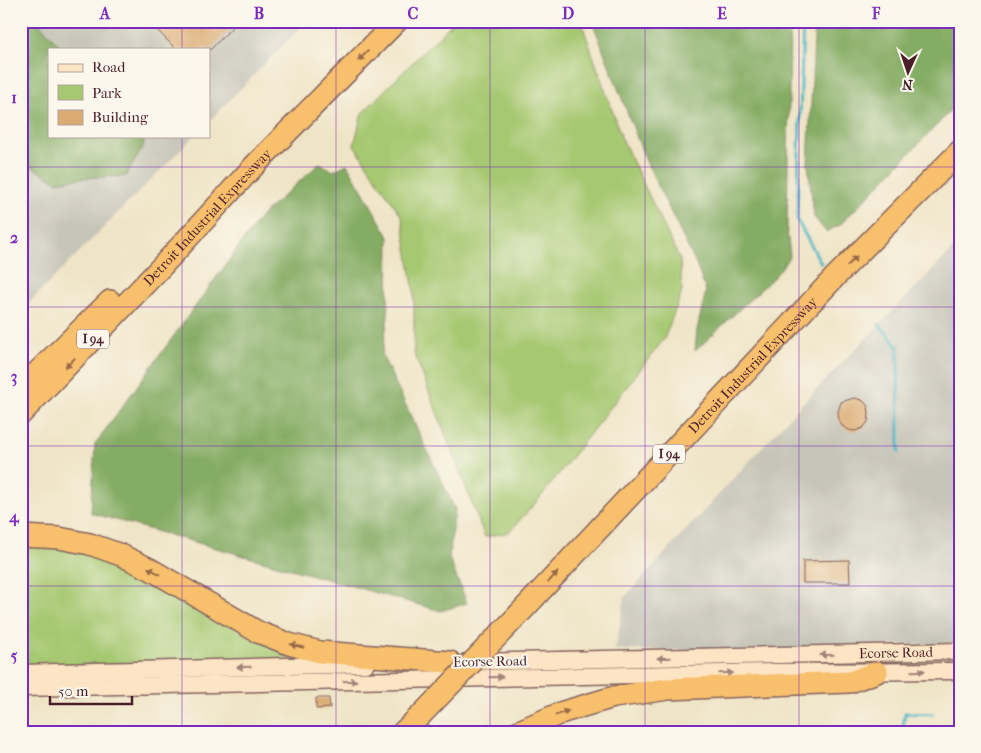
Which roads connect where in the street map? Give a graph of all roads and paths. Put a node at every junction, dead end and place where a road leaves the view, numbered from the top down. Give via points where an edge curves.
1 (397, 21) edge
2 (960, 152) edge
3 (164, 264) junction
4 (21, 388) edge
5 (21, 414) edge
6 (21, 536) edge
7 (960, 651) edge
8 (450, 662) junction
9 (960, 671) edge
10 (877, 672) junction
11 (21, 673) edge
12 (21, 688) edge
13 (403, 732) edge
14 (517, 732) edge

1 -> 3 highway, Detroit Industrial Expressway / I 94 via 253,167
13 -> 2 highway, Detroit Industrial Expressway / I 94, bridge via 520,613 829,284
3 - 4 highway via 117,294
3 -> 5 highway, Detroit Industrial Expressway / I 94
8 -> 6 highway via 320,652 289,644 258,632 121,555 59,538
7 -> 8 main road, Ecorse Road
8 -> 11 main road, Ecorse Road
10 -> 9 main road, Ecorse Road
12 -> 10 main road, Ecorse Road
14 -> 10 highway via 563,712 668,688 850,682

